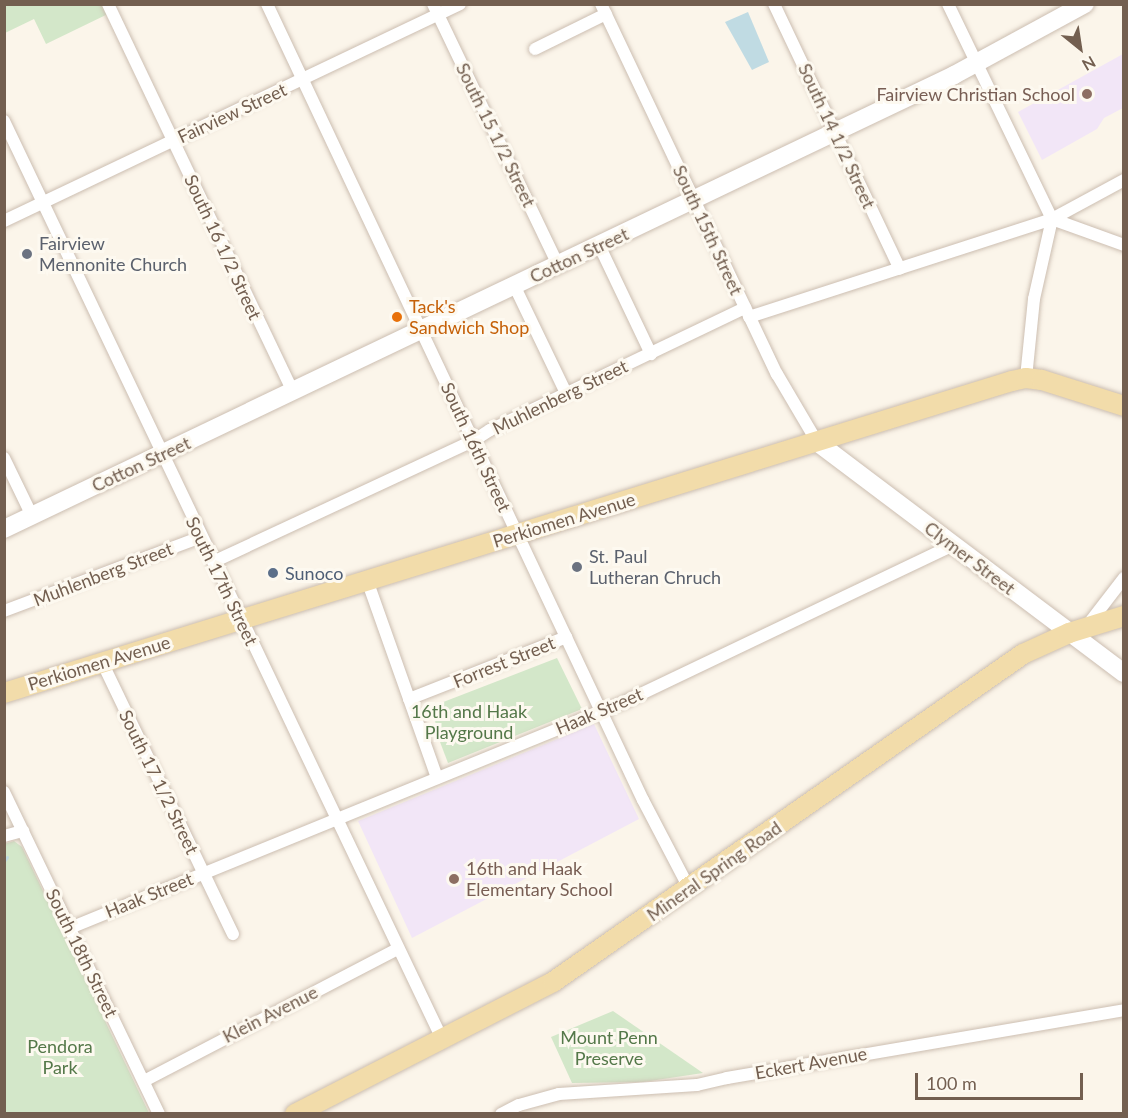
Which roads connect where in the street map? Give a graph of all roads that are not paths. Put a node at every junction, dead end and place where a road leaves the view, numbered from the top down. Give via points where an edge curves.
1 (108, 4) edge
2 (267, 4) edge
3 (460, 4) edge
4 (774, 4) edge
5 (948, 4) edge
6 (1085, 4) edge
7 (603, 9) edge
8 (435, 10) edge
9 (534, 49) dead end
10 (977, 64) junction
11 (303, 80) junction
12 (4, 121) edge
13 (836, 132) junction
14 (173, 141) junction
15 (1124, 180) edge
16 (695, 200) junction
17 (43, 203) junction
18 (1052, 219) junction
19 (4, 222) edge
20 (1124, 244) edge
21 (599, 245) junction
22 (558, 265) junction
23 (900, 269) junction
24 (514, 285) junction
25 (747, 313) junction
26 (421, 330) junction
27 (651, 354) junction
28 (1026, 378) junction
29 (293, 392) junction
30 (566, 393) junction
31 (1124, 406) edge
32 (473, 441) junction
33 (817, 442) junction
34 (161, 454) junction
35 (4, 458) edge
36 (32, 516) junction
37 (4, 529) edge
38 (517, 534) junction
39 (201, 537) junction
40 (953, 545) junction
41 (213, 562) junction
42 (1124, 578) edge
43 (367, 580) junction
44 (4, 611) edge
45 (1124, 616) edge
46 (240, 619) junction
47 (1078, 630) junction
48 (566, 637) junction
49 (102, 662) junction
50 (1124, 673) edge
51 (4, 693) edge
52 (409, 699) junction
53 (601, 711) junction
54 (436, 778) junction
55 (4, 792) edge
56 (335, 819) junction
57 (23, 831) junction
58 (4, 836) edge
59 (203, 872) junction
60 (689, 888) junction
61 (70, 928) junction
62 (233, 934) dead end
63 (398, 949) junction
64 (1124, 1010) edge
65 (442, 1039) junction
66 (144, 1081) junction
67 (159, 1113) edge
68 (295, 1113) edge
69 (501, 1113) edge

1 - 14 street, South 16 1/2 Street
2 - 11 street, South 16th Street
3 - 8 street, Fairview Street
4 - 13 street, South 14 1/2 Street
5 - 10 street
6 - 10 street, Cotton Street
7 - 9 street, South 15th Street
7 - 16 street, South 15th Street
8 - 11 street, Fairview Street
8 - 22 street, South 15 1/2 Street
10 - 13 street, Cotton Street
10 - 18 street
11 - 14 street, Fairview Street
11 - 26 street, South 16th Street
12 - 17 street, South 17th Street
13 - 16 street, Cotton Street
13 - 23 street, South 14 1/2 Street
14 - 17 street, Fairview Street
14 - 29 street, South 16 1/2 Street
15 - 18 street, Muhlenberg Street
16 - 21 street, Cotton Street
16 - 25 street, South 15th Street
17 - 19 street, Fairview Street
17 - 34 street, South 17th Street
18 - 20 street
18 - 23 street, Muhlenberg Street
18 - 28 street via 1034,299
21 - 22 street, Cotton Street
21 - 27 street
22 - 24 street, Cotton Street
23 - 25 street, Muhlenberg Street
24 - 26 street, Cotton Street
24 - 30 street
25 - 27 street, Muhlenberg Street
25 - 33 street, South 15th Street
26 - 29 street, Cotton Street
26 - 32 street, South 16th Street
27 - 30 street, Muhlenberg Street
28 - 31 main road, Perkiomen Avenue
28 - 33 main road, Perkiomen Avenue
29 - 34 street, Cotton Street
30 - 32 street, Muhlenberg Street
32 - 38 street, South 16th Street
32 - 41 street, Muhlenberg Street
33 - 38 main road, Perkiomen Avenue
33 - 40 street, Clymer Street
34 - 36 street, Cotton Street
34 - 39 street, South 17th Street
35 - 36 street
36 - 37 street, Cotton Street
38 - 43 main road, Perkiomen Avenue
38 - 48 street, South 16th Street
39 - 41 street, South 17th Street
39 - 44 street, Muhlenberg Street
40 - 47 street, Clymer Street
40 - 53 street, Haak Street
41 - 46 street, South 17th Street
42 - 47 street
43 - 46 main road, Perkiomen Avenue
43 - 52 street
45 - 47 main road, Mineral Spring Road
46 - 49 main road, Perkiomen Avenue
46 - 56 street, South 17th Street
47 - 50 street, Clymer Street
47 - 60 main road, Mineral Spring Road via 1023,654
48 - 52 street, Forrest Street
48 - 53 street, South 16th Street
49 - 51 main road, Perkiomen Avenue
49 - 59 street, South 17 1/2 Street
52 - 54 street
53 - 54 street, Haak Street
53 - 60 street, South 16th Street
54 - 56 street, Haak Street
55 - 57 street, South 18th Street
56 - 59 street, Haak Street
56 - 63 street, South 17th Street
57 - 58 street
57 - 61 street, South 18th Street
59 - 61 street, Haak Street
59 - 62 street, South 17 1/2 Street
60 - 65 main road, Mineral Spring Road via 553,982
61 - 66 street, South 18th Street
63 - 65 street, South 17th Street
63 - 66 street, Klein Avenue
64 - 69 street, Eckert Avenue via 697,1085 559,1094
65 - 68 main road, Mineral Spring Road
66 - 67 street, South 18th Street

